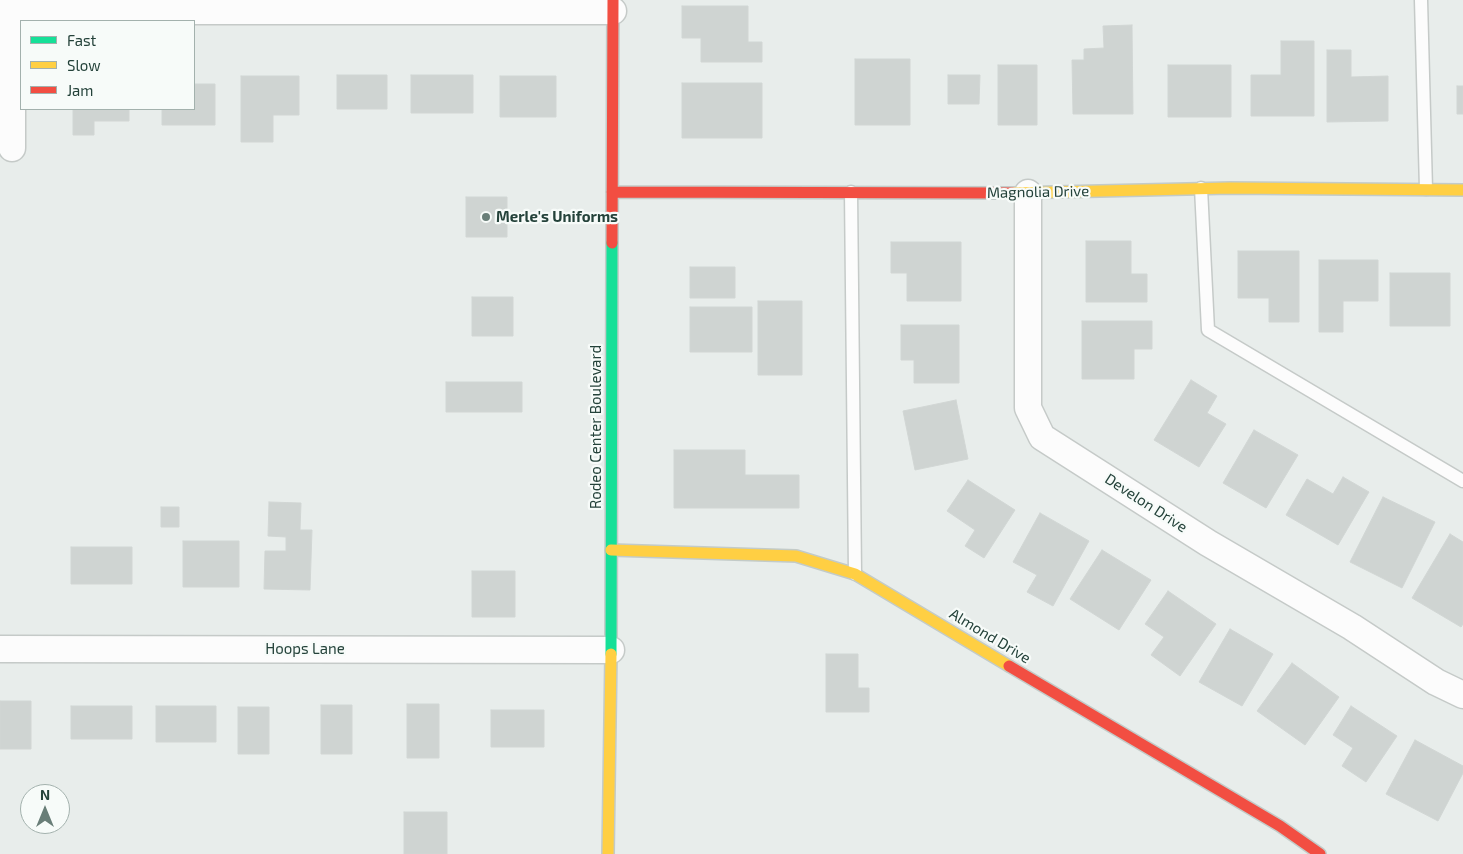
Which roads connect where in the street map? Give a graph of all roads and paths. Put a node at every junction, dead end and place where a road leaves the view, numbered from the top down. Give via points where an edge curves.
1 (1421, 0) edge
2 (613, 5) edge
3 (12, 6) edge
4 (12, 148) dead end
5 (1200, 188) junction
6 (1426, 189) junction
7 (1463, 190) edge
8 (612, 192) junction
9 (851, 192) junction
10 (1028, 193) junction
11 (1463, 481) edge
12 (611, 550) junction
13 (855, 574) junction
14 (0, 649) edge
15 (611, 650) junction
16 (1463, 695) edge
17 (608, 854) edge
18 (1320, 854) edge

1 - 6 lane
2 - 3 street
2 - 8 street, Rodeo Center Boulevard
3 - 4 street
5 - 6 street, Magnolia Drive
5 - 10 street, Magnolia Drive
5 - 11 lane via 1208,330
6 - 7 street, Magnolia Drive
8 - 9 street, Magnolia Drive
8 - 12 street, Rodeo Center Boulevard
9 - 10 street, Magnolia Drive
9 - 13 lane
10 - 16 street, Develon Drive via 1028,408 1042,437 1208,543 1436,682
12 - 13 street, Almond Drive via 796,556
12 - 15 street, Rodeo Center Boulevard
13 - 18 street, Almond Drive via 1280,826
14 - 15 street, Hoops Lane
15 - 17 street, Rodeo Center Boulevard

